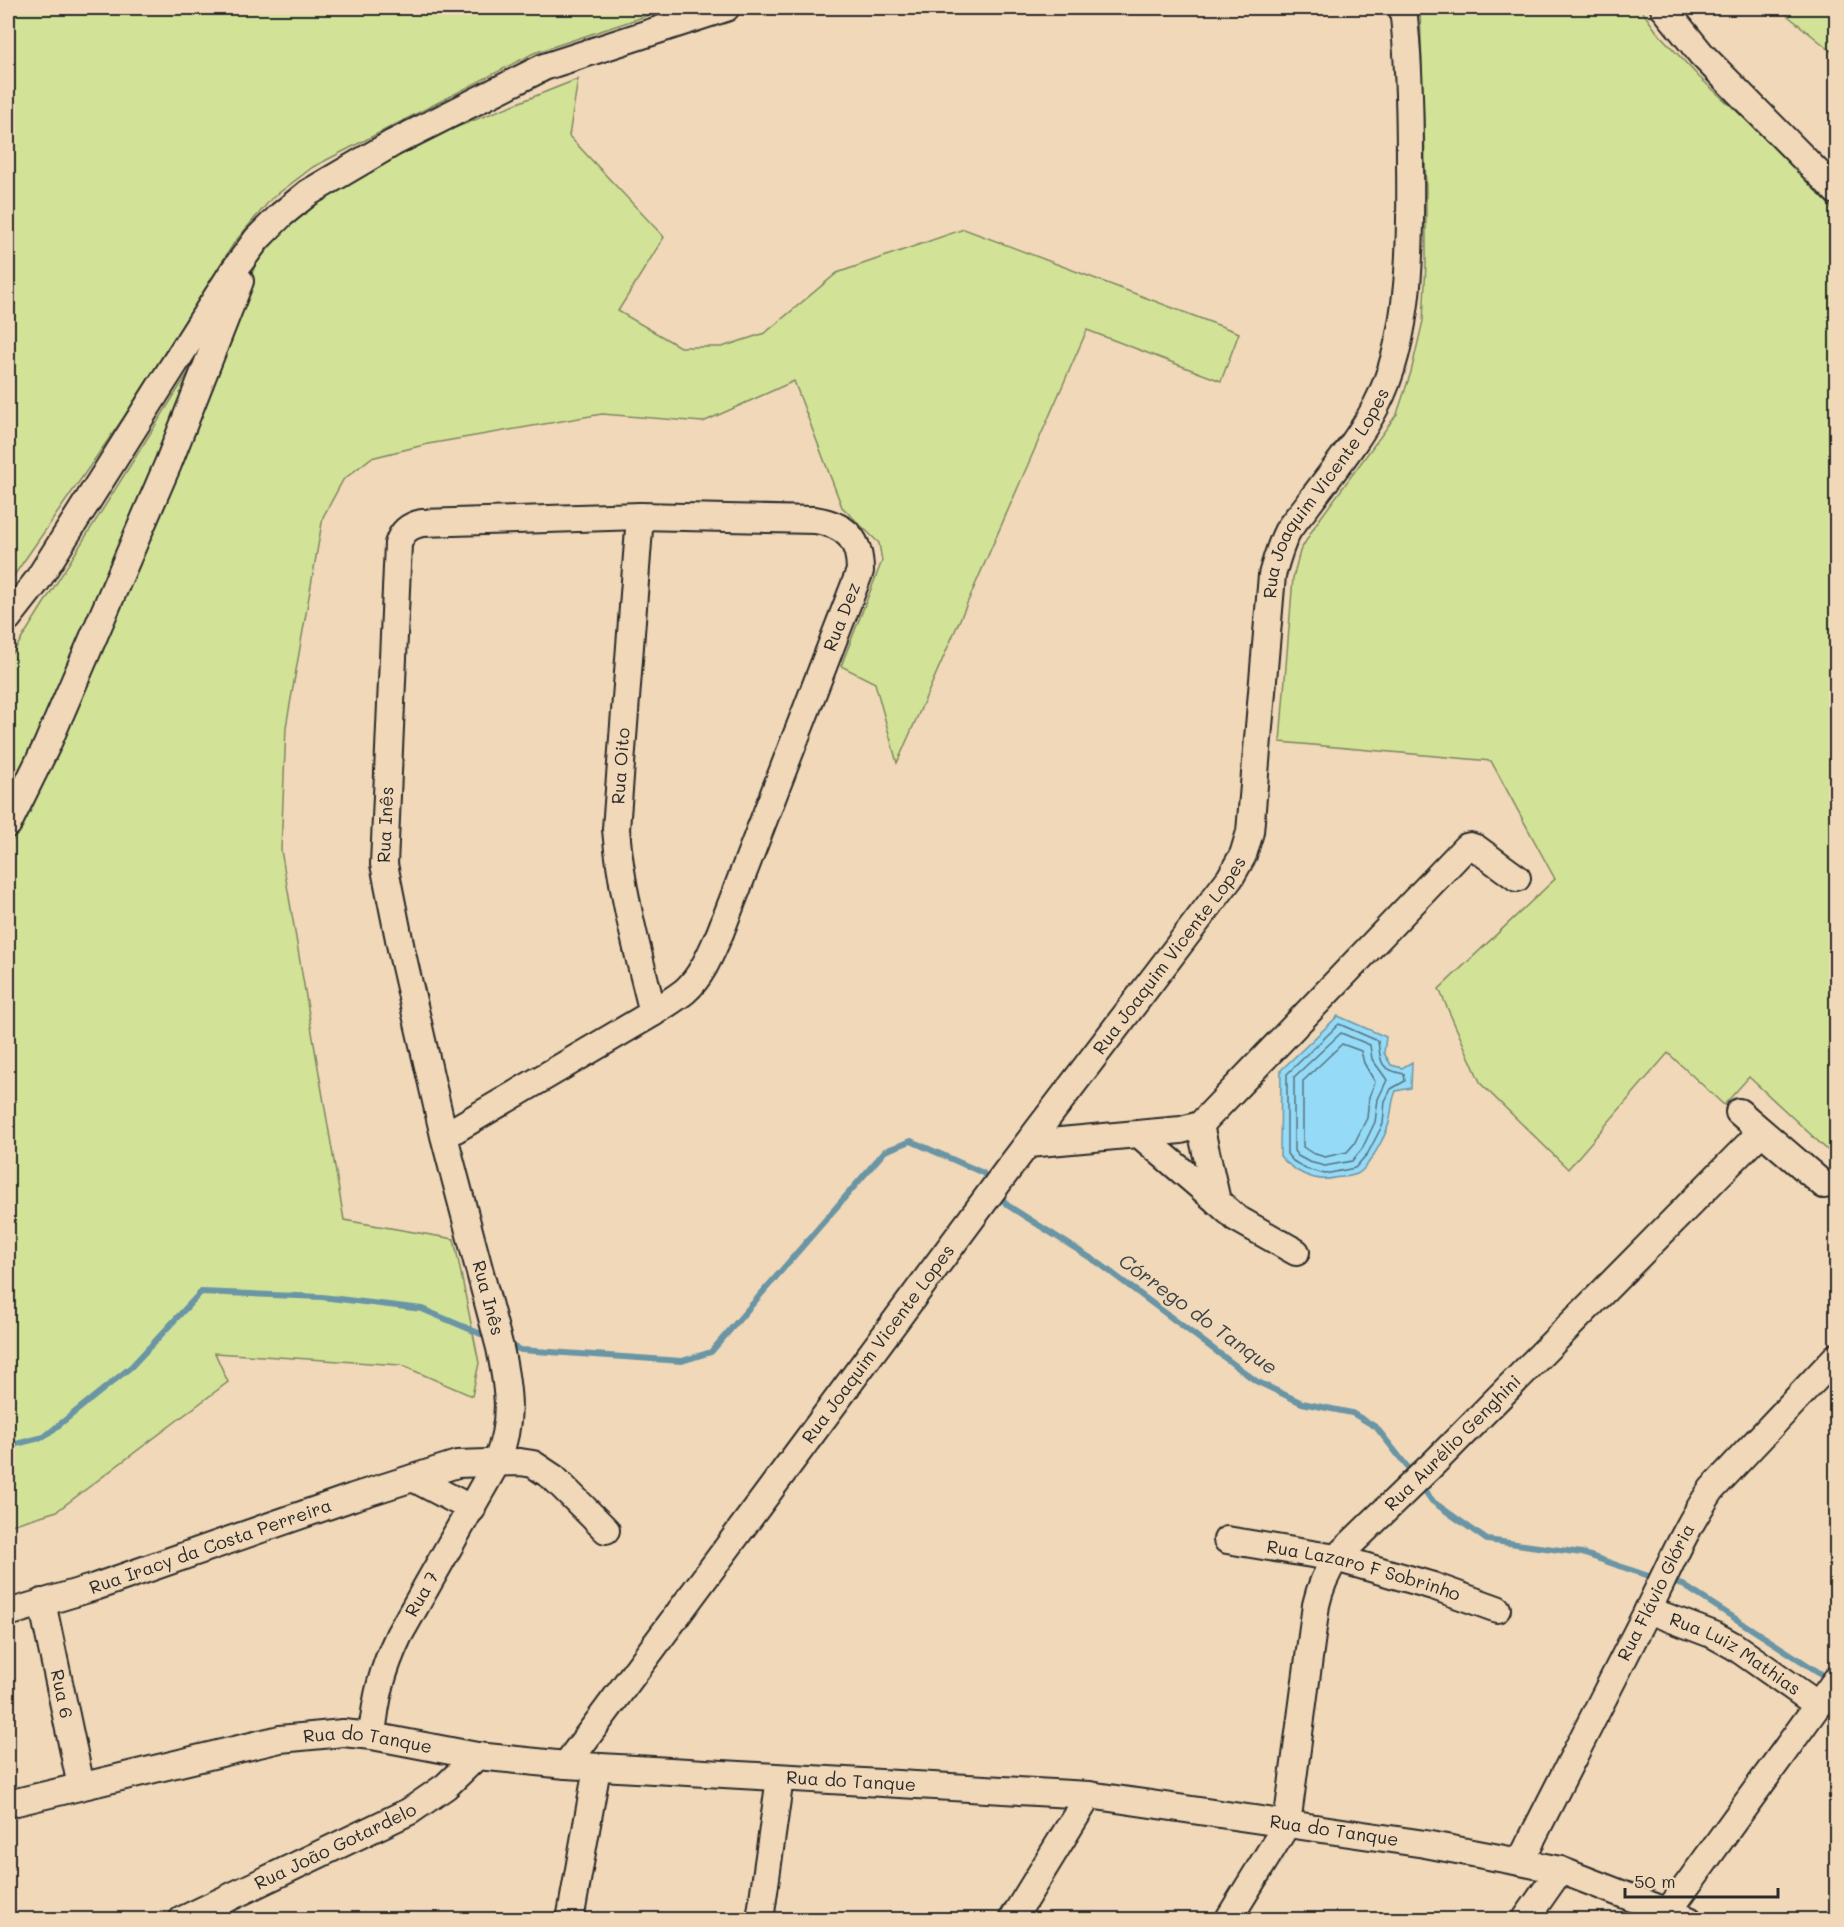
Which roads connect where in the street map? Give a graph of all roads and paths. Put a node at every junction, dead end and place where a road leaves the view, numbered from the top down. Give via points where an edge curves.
1 (726, 8) edge
2 (1403, 8) edge
3 (1664, 8) edge
4 (1836, 191) edge
5 (257, 239) junction
6 (640, 516) junction
7 (398, 544) joint
8 (8, 618) edge
9 (8, 824) edge
10 (1517, 878) dead end
11 (653, 1013) junction
12 (1739, 1112) dead end
13 (1200, 1125) junction
14 (1761, 1132) junction
15 (1140, 1135) junction
16 (444, 1136) junction
17 (1028, 1144) junction
18 (1824, 1185) dead end
19 (1217, 1201) junction
20 (1296, 1252) dead end
21 (1836, 1357) edge
22 (497, 1462) junction
23 (413, 1478) junction
24 (472, 1509) junction
25 (606, 1530) dead end
26 (1227, 1540) dead end
27 (1336, 1558) junction
28 (42, 1602) junction
29 (1649, 1608) junction
30 (1497, 1609) dead end
31 (8, 1613) edge
32 (1826, 1694) edge
33 (372, 1736) junction
34 (477, 1756) junction
35 (566, 1765) junction
36 (597, 1768) junction
37 (780, 1778) junction
38 (81, 1786) junction
39 (1089, 1795) junction
40 (8, 1804) edge
41 (1287, 1824) junction
42 (1520, 1862) junction
43 (1560, 1870) junction
44 (1673, 1917) edge
45 (182, 1920) edge
46 (570, 1920) edge
47 (760, 1920) edge
48 (1012, 1920) edge
49 (1228, 1920) edge
50 (1525, 1920) edge

1 - 5 street via 544,67 393,143 318,188 281,215
2 - 17 street, Rua Joaquim Vicente Lopes via 1410,102 1411,222 1401,323 1393,363 1376,406 1288,532 1272,575 1254,801 1243,855 1230,878
3 - 4 street via 1702,56
5 - 8 street via 37,580
5 - 9 street via 168,464 47,746
6 - 7 street, Rua Dez via 422,523 407,528
6 - 11 street, Rua Oito via 616,829 626,903
6 - 11 street, Rua Dez via 830,522 853,539 860,555 860,571 709,957 685,990
7 - 16 street, Rua Inês via 384,864
10 - 13 street via 1476,848 1462,850
11 - 16 street
12 - 14 street
13 - 15 street
13 - 19 street
14 - 18 street
14 - 27 street, Rua Aurélio Genghini
15 - 17 street
15 - 19 street
16 - 22 street, Rua Inês via 506,1377 509,1422
17 - 35 street, Rua Joaquim Vicente Lopes
19 - 20 street via 1236,1218
21 - 29 street, Rua Flávio Glória via 1712,1489 1680,1539
22 - 23 street, Rua Iracy da Costa Perreira via 447,1466
22 - 24 street, Rua 7
22 - 25 street, Rua Iracy da Costa Perreira via 533,1464 545,1470
23 - 24 street
23 - 28 street, Rua Iracy da Costa Perreira
24 - 33 street, Rua 7 via 387,1662 380,1681
26 - 27 street, Rua Lazaro F Sobrinho
27 - 30 street, Rua Lazaro F Sobrinho
27 - 41 street, Rua Aurélio Genghini via 1318,1597
28 - 31 street, Rua Iracy da Costa Perreira
28 - 38 street, Rua 6
29 - 32 street, Rua Luiz Mathias via 1714,1635
29 - 42 street, Rua Flávio Glória
32 - 44 street
33 - 34 street, Rua do Tanque
33 - 38 street, Rua do Tanque via 343,1733 280,1739
34 - 35 street, Rua do Tanque
34 - 45 street, Rua João Gotardelo via 446,1786 410,1811
35 - 36 street, Rua do Tanque
36 - 37 street, Rua do Tanque
36 - 46 street
37 - 39 street, Rua do Tanque
37 - 47 street
38 - 40 street, Rua do Tanque
39 - 41 street, Rua do Tanque
39 - 48 street
41 - 42 street, Rua do Tanque
41 - 49 street
42 - 43 street, Rua do Tanque
43 - 44 street, Rua do Tanque
43 - 50 street

